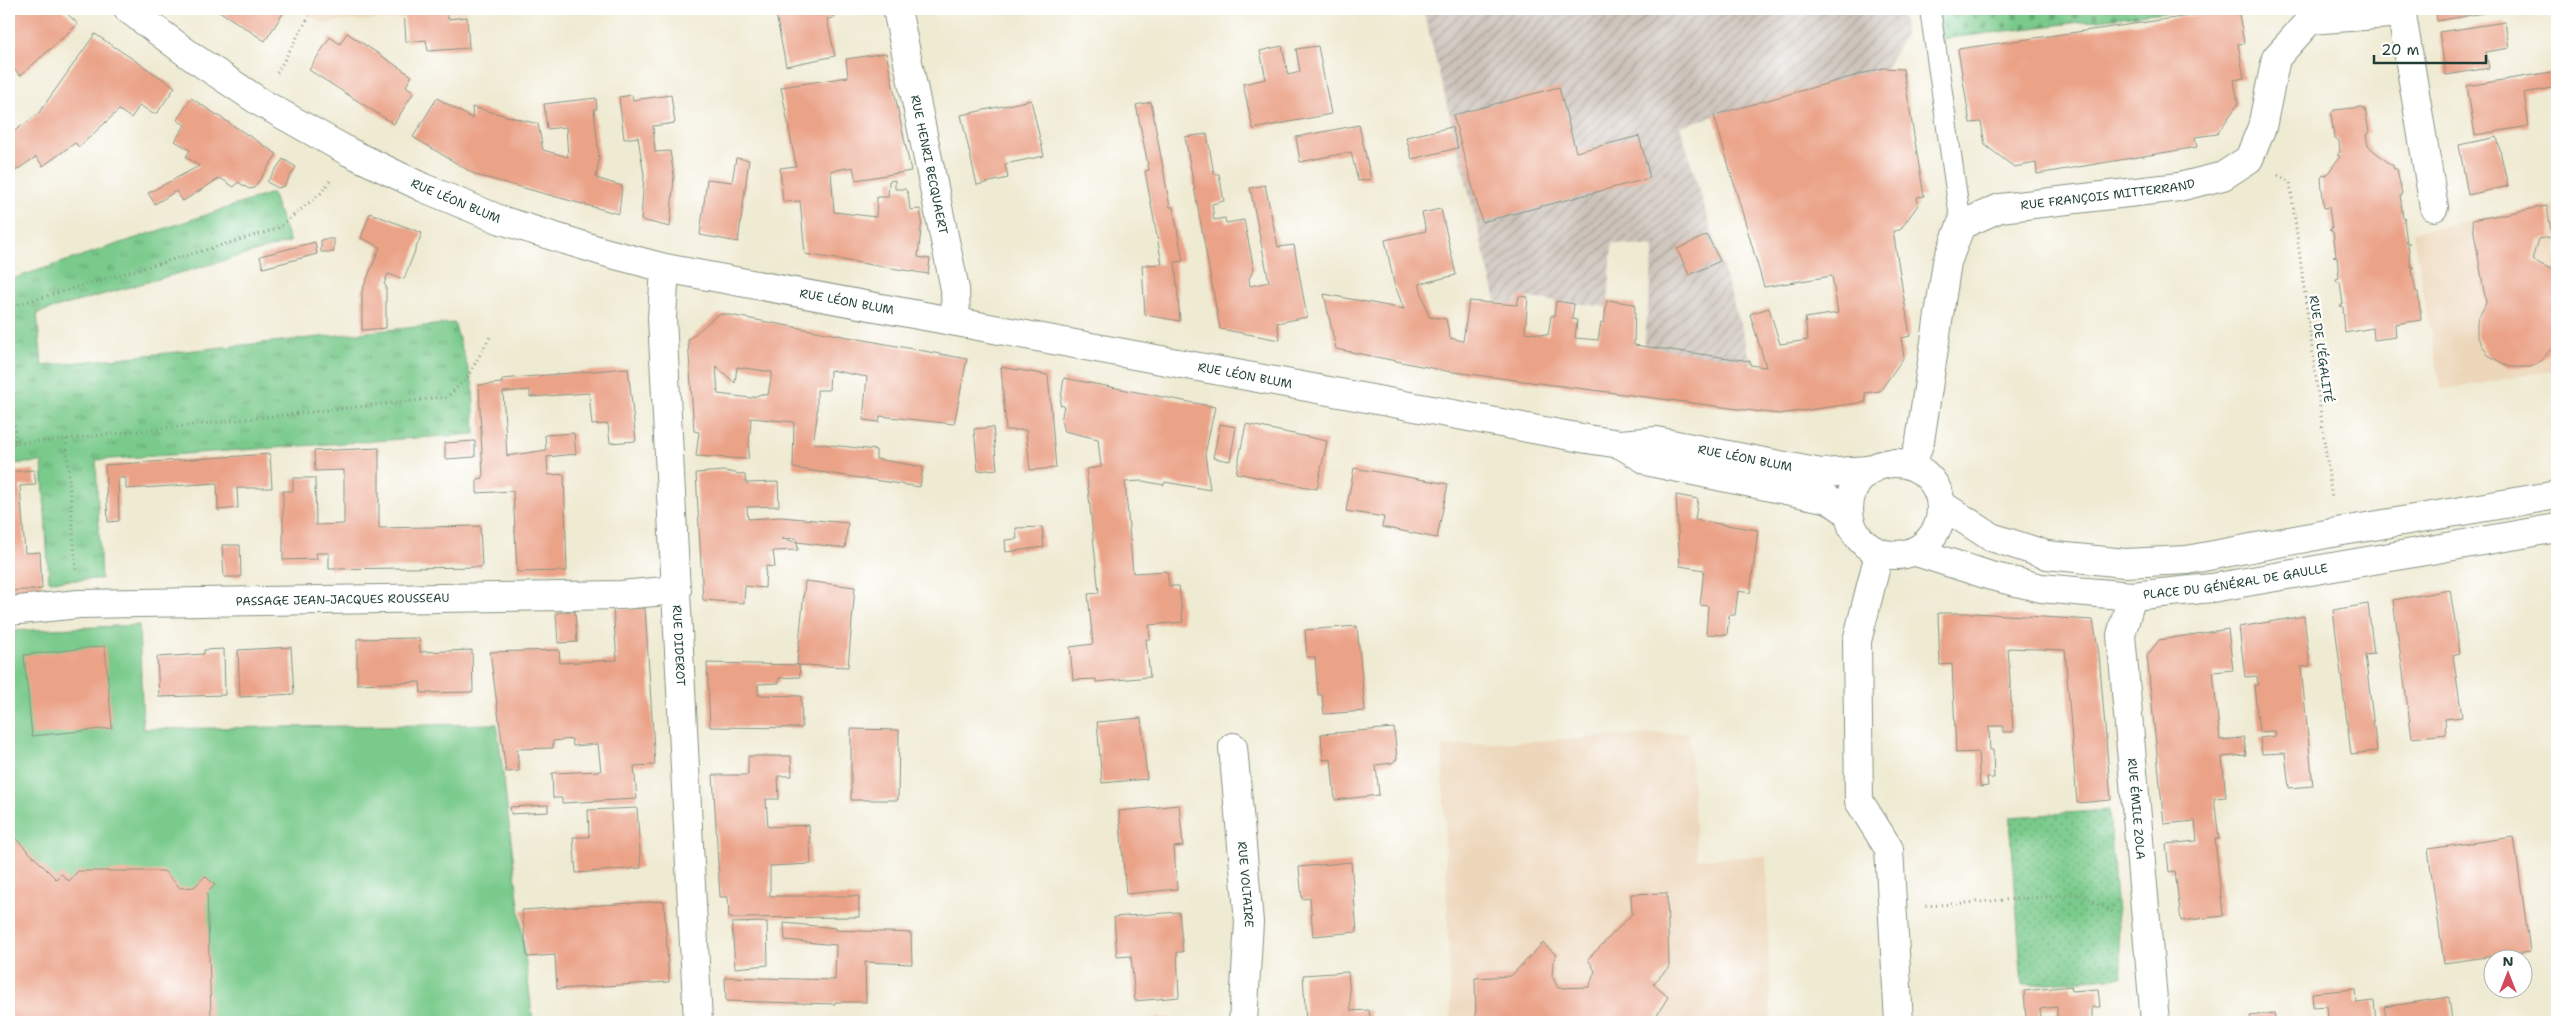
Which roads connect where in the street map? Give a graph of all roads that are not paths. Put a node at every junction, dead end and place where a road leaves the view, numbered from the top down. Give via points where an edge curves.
1 (128, 9) edge
2 (897, 9) edge
3 (1930, 9) edge
4 (2402, 11) edge
5 (2317, 14) edge
6 (2434, 207) dead end
7 (1961, 225) junction
8 (665, 268) junction
9 (956, 321) junction
10 (1620, 444) junction
11 (1912, 466) junction
12 (1869, 470) junction
13 (2557, 495) edge
14 (1942, 505) junction
15 (1847, 512) junction
16 (2557, 528) edge
17 (1916, 552) junction
18 (1879, 554) junction
19 (677, 590) junction
20 (2132, 596) junction
21 (9, 611) edge
22 (1233, 747) dead end
23 (698, 1022) edge
24 (1243, 1022) edge
25 (1899, 1022) edge
26 (2154, 1022) edge

1 - 8 street, RUE LÉON BLUM via 260,102 424,188 502,220
2 - 9 street, RUE HENRI BECQUAERT via 955,289
3 - 7 lane
4 - 5 street
4 - 6 street
5 - 7 street, RUE FRANÇOIS MITTERRAND via 2276,58 2262,127 2249,159 2223,176 2179,187 2000,208
7 - 11 street via 1947,262 1920,441
8 - 9 street, RUE LÉON BLUM
8 - 19 street, RUE DIDEROT via 662,318
9 - 10 street, RUE LÉON BLUM
10 - 12 street, RUE LÉON BLUM via 1656,441 1821,473
10 - 15 street, RUE LÉON BLUM via 1650,462 1829,499
11 - 12 street via 1883,464
11 - 14 street via 1927,475 1937,488
12 - 15 street via 1857,481
13 - 14 street via 2187,560 2125,563 2047,556 1990,537
14 - 17 street via 1940,524 1930,540
15 - 18 street via 1852,529 1863,544
16 - 20 street, PLACE DU GÉNÉRAL DE GAULLE via 2212,588
17 - 18 street via 1898,556
17 - 20 street, PLACE DU GÉNÉRAL DE GAULLE via 2041,588
18 - 25 street via 1857,642 1859,801 1890,849
19 - 21 street, PASSAGE JEAN-JACQUES ROUSSEAU via 611,595 79,604
19 - 23 street, RUE DIDEROT
20 - 26 street, RUE ÉMILE ZOLA via 2121,635
22 - 24 street, RUE VOLTAIRE via 1249,922

